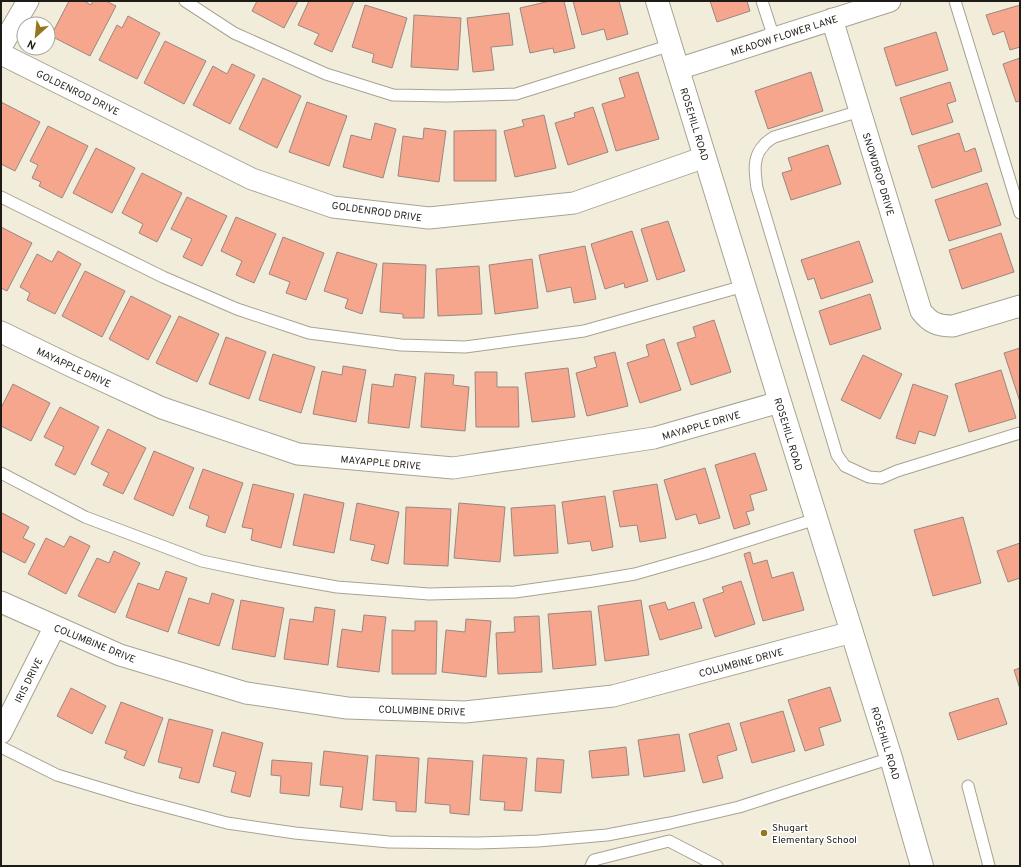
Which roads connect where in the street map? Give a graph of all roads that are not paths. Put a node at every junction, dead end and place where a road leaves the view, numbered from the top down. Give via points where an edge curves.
1 (28, 1) edge
2 (185, 1) edge
3 (657, 1) edge
4 (762, 1) edge
5 (890, 1) edge
6 (955, 1) edge
7 (832, 20) junction
8 (774, 38) junction
9 (671, 45) junction
10 (1, 46) edge
11 (1, 54) edge
12 (678, 69) junction
13 (860, 111) junction
14 (705, 158) junction
15 (1, 198) edge
16 (1020, 213) edge
17 (744, 286) junction
18 (1020, 306) edge
19 (1, 332) edge
20 (780, 402) junction
21 (1020, 433) edge
22 (1, 473) edge
23 (816, 519) junction
24 (1, 602) edge
25 (55, 626) junction
26 (852, 632) junction
27 (1, 733) edge
28 (1, 747) edge
29 (891, 758) junction
30 (968, 786) dead end
31 (591, 866) edge
32 (717, 866) edge
33 (922, 866) edge
34 (988, 866) edge

1 - 10 street
2 - 9 lane via 234,33 269,49 326,74 393,95 516,94
3 - 9 street, ROSEHILL ROAD
4 - 8 lane
5 - 7 street, MEADOW FLOWER LANE
6 - 16 lane
7 - 8 street, MEADOW FLOWER LANE
7 - 13 street, SNOWDROP DRIVE
8 - 12 street, MEADOW FLOWER LANE
9 - 12 street, ROSEHILL ROAD
11 - 14 street, GOLDENROD DRIVE via 252,179 333,206 429,218 574,203
12 - 14 street, ROSEHILL ROAD
13 - 18 street, SNOWDROP DRIVE via 921,311 927,319 942,326 953,326
13 - 21 lane via 774,137 764,144 756,156 754,170 757,188 837,455 845,466 869,477 881,478
14 - 17 street, ROSEHILL ROAD
15 - 17 lane via 163,277 237,309 309,333 401,345 465,347 584,331
17 - 20 street, ROSEHILL ROAD
19 - 20 street, MAYAPPLE DRIVE via 162,408 298,454 453,468 654,438
20 - 23 street, ROSEHILL ROAD
22 - 23 lane via 85,517 202,560 336,587 429,594 514,592 635,574
23 - 26 street, ROSEHILL ROAD
24 - 25 street, COLUMBINE DRIVE
25 - 26 street, COLUMBINE DRIVE via 120,655 246,693 346,708 465,712 614,696
25 - 27 street, IRIS DRIVE
26 - 29 street, ROSEHILL ROAD
28 - 29 lane via 57,775 227,823 295,833 390,842 538,842 607,835 739,807
29 - 33 street, ROSEHILL ROAD
30 - 34 lane
31 - 32 lane via 594,860 669,841

